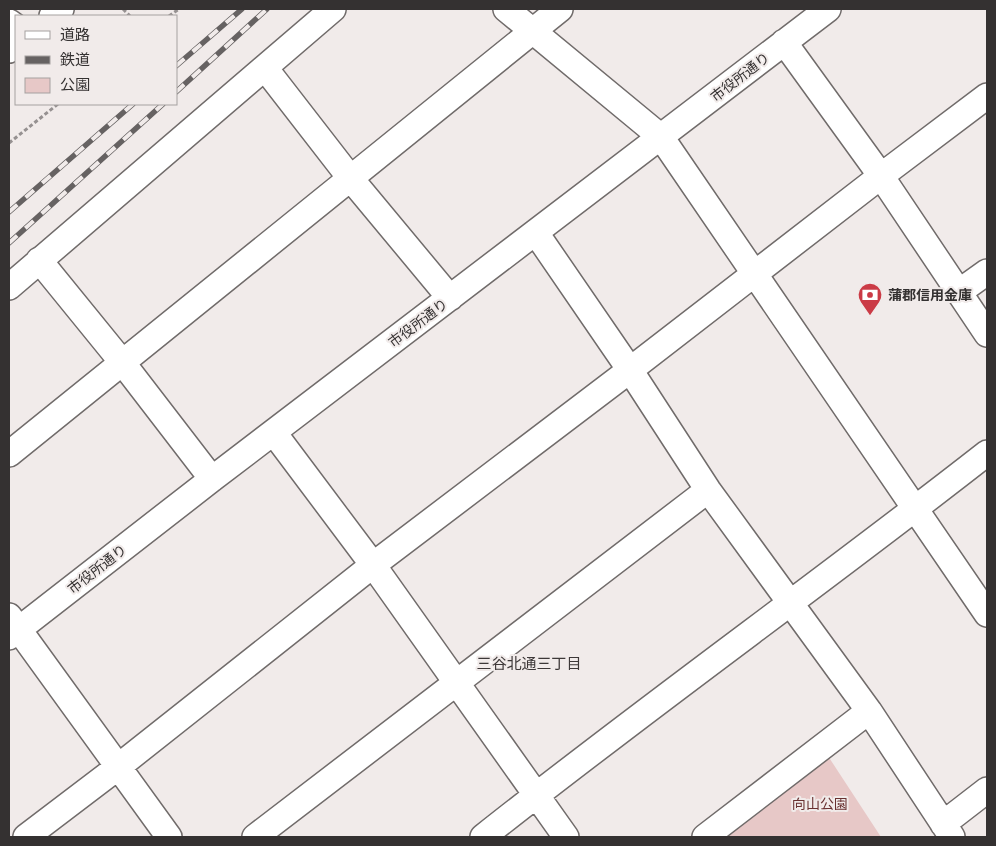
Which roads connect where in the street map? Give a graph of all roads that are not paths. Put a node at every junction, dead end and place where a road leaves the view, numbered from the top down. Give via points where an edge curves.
1 (333, 9) edge
2 (506, 9) edge
3 (560, 9) edge
4 (828, 9) edge
5 (532, 31) junction
6 (784, 42) junction
7 (265, 68) junction
8 (987, 96) edge
9 (661, 138) junction
10 (881, 176) junction
11 (351, 179) junction
12 (536, 233) junction
13 (39, 260) junction
14 (987, 272) edge
15 (754, 274) junction
16 (9, 287) edge
17 (959, 292) junction
18 (450, 298) junction
19 (987, 334) edge
20 (122, 362) junction
21 (630, 370) junction
22 (274, 433) junction
23 (987, 453) edge
24 (9, 454) edge
25 (212, 479) junction
26 (708, 490) junction
27 (916, 509) junction
28 (373, 565) junction
29 (791, 604) junction
30 (987, 614) edge
31 (12, 628) edge
32 (456, 684) junction
33 (869, 711) junction
34 (118, 767) junction
35 (987, 790) edge
36 (536, 795) junction
37 (947, 830) edge
38 (26, 837) edge
39 (169, 837) edge
40 (256, 837) edge
41 (483, 837) edge
42 (566, 837) edge
43 (705, 837) edge

1 - 7 street
2 - 5 street
3 - 5 street
4 - 6 street, 市役所通り
5 - 9 street
5 - 11 street
6 - 9 street, 市役所通り
6 - 10 street
7 - 11 street
7 - 13 street
8 - 10 street
9 - 12 street, 市役所通り
9 - 15 street
10 - 15 street
10 - 17 street
11 - 18 street
11 - 20 street
12 - 18 street, 市役所通り
12 - 21 street
13 - 16 street
13 - 20 street
14 - 17 street
15 - 21 street
15 - 27 street
17 - 19 street
18 - 22 street, 市役所通り
20 - 24 street
20 - 25 street
21 - 26 street
21 - 28 street
22 - 25 street, 市役所通り
22 - 28 street
23 - 27 street
25 - 31 street, 市役所通り
26 - 29 street
26 - 32 street
27 - 29 street
27 - 30 street
28 - 32 street
28 - 34 street
29 - 33 street
29 - 36 street
31 - 34 street
32 - 36 street
32 - 40 street
33 - 37 street
33 - 43 street
34 - 38 street
34 - 39 street
35 - 37 street
36 - 41 street
36 - 42 street

